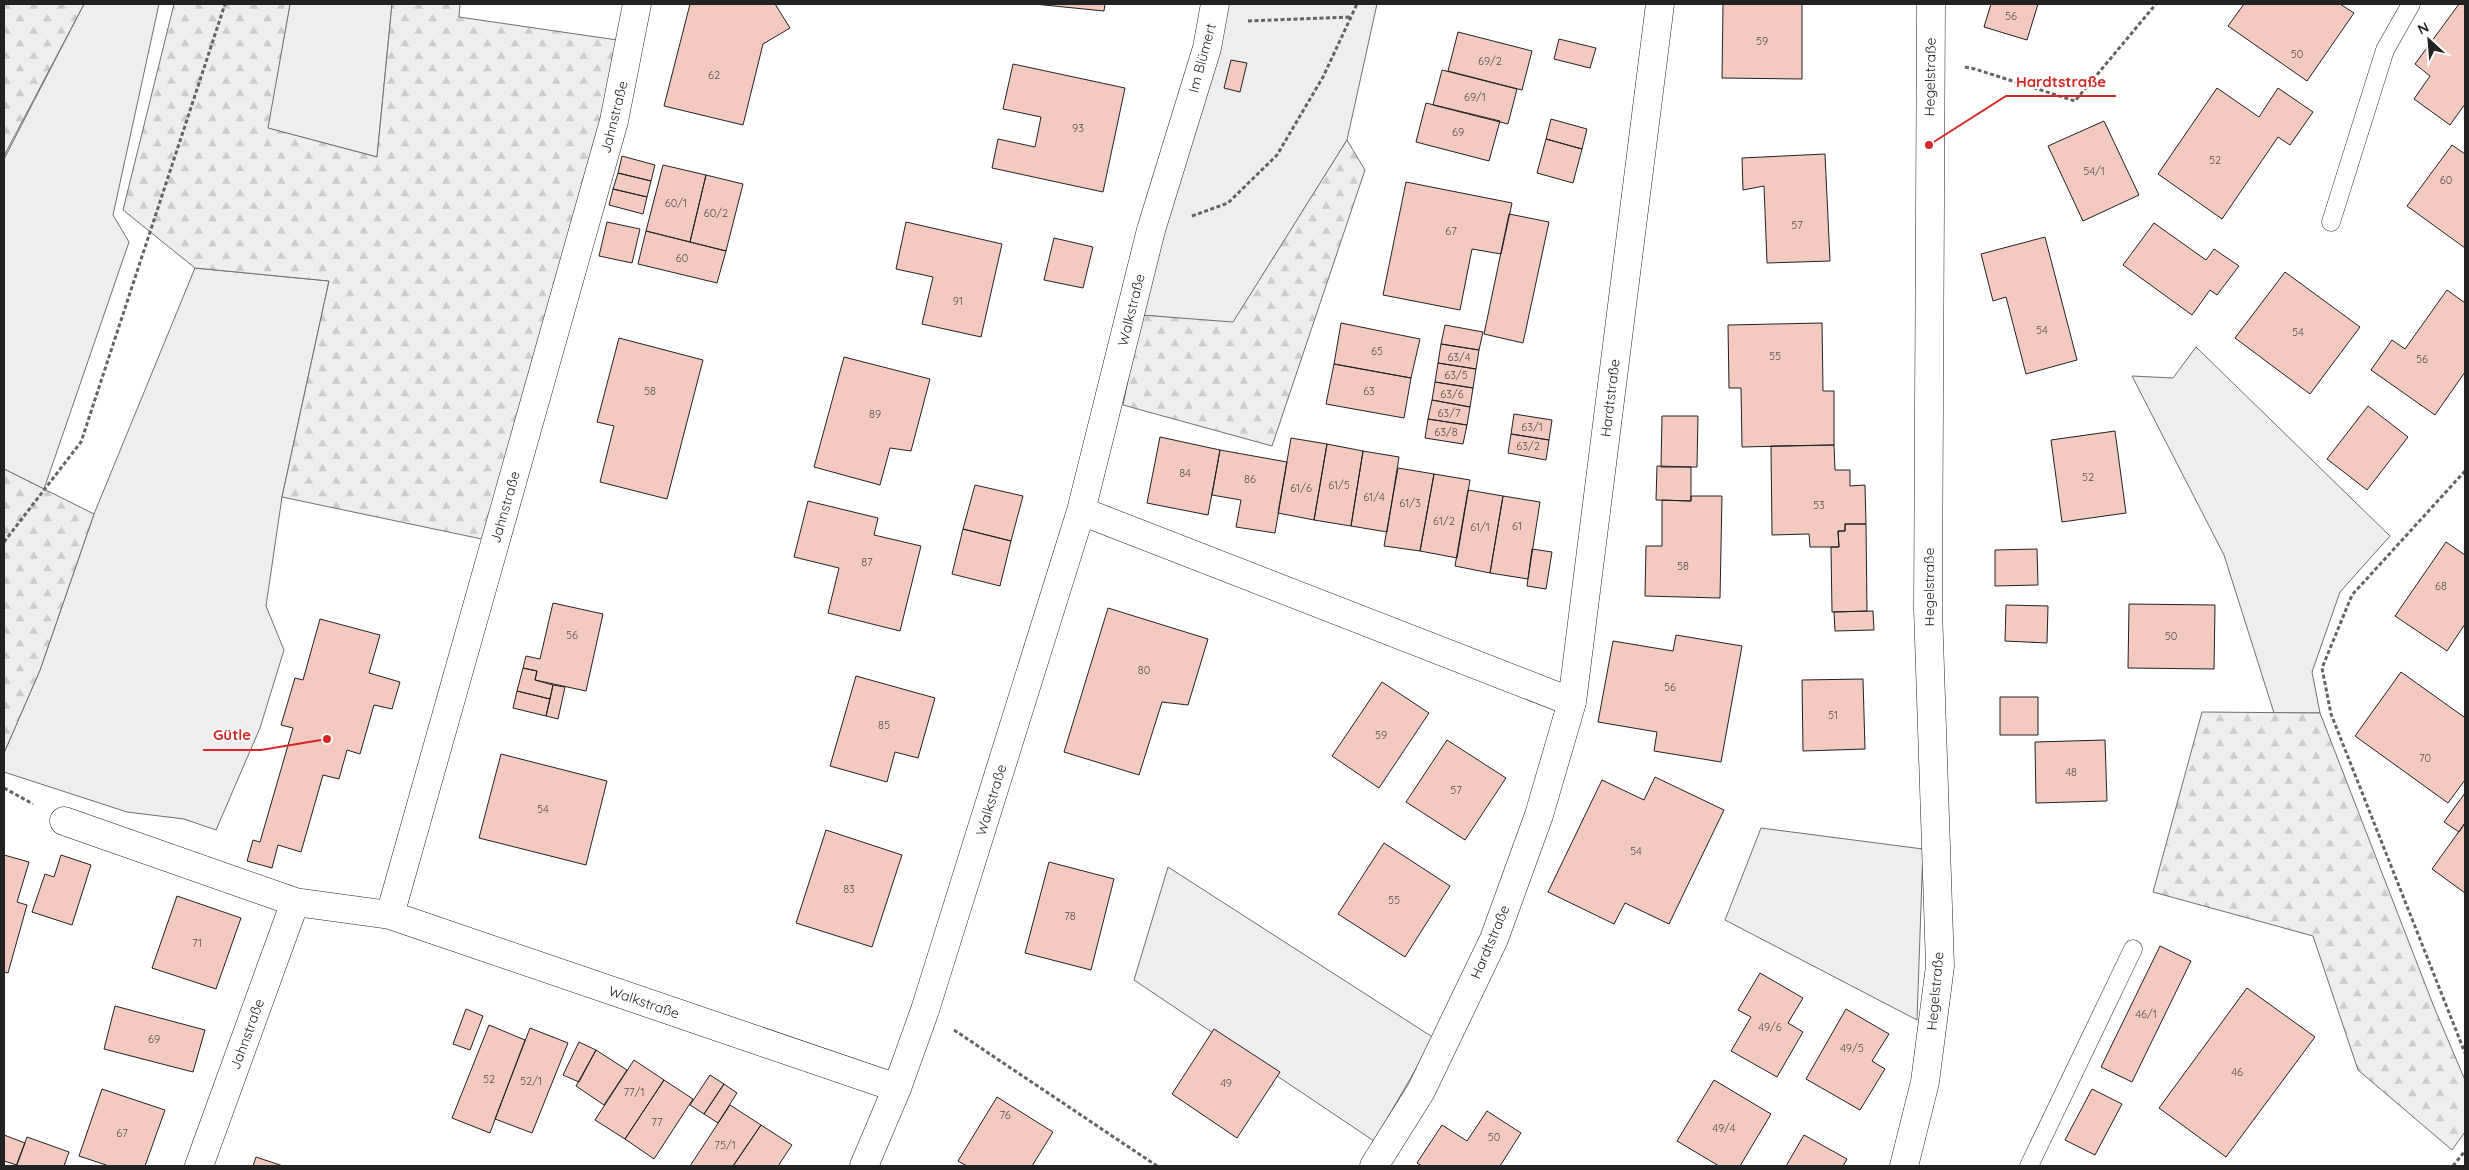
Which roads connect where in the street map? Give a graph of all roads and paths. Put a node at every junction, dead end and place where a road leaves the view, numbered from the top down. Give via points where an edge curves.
1 (225, 4) edge
2 (637, 4) edge
3 (1357, 4) edge
4 (1660, 4) edge
5 (1931, 4) edge
6 (2156, 4) edge
7 (2411, 4) edge
8 (1214, 13) edge
9 (1351, 16) junction
10 (1931, 63) junction
11 (1188, 112) joint
12 (2330, 222) dead end
13 (1151, 230) junction
14 (2465, 471) edge
15 (1081, 511) junction
16 (4, 542) edge
17 (1572, 702) junction
18 (64, 822) dead end
19 (295, 902) junction
20 (390, 915) junction
21 (2133, 949) dead end
22 (925, 1010) junction
23 (2465, 1053) edge
24 (897, 1088) junction
25 (2465, 1151) edge
26 (199, 1166) edge
27 (864, 1166) edge
28 (1157, 1166) edge
29 (1374, 1166) edge
30 (1904, 1166) edge
31 (2029, 1166) edge
32 (2453, 1166) edge

1 - 16 path via 81,442
2 - 20 street, Jahnstraße via 614,120
3 - 9 path
4 - 17 street, Hardtstraße
5 - 10 street, Hegelstraße
6 - 10 path via 2075,101 1975,68
7 - 12 lane via 2385,50
8 - 9 path
8 - 11 street, Im Blümert
9 - 13 path via 1323,77 1277,155 1228,203
10 - 30 street, Hegelstraße via 1928,609 1940,966 1925,1082
11 - 13 street, Walkstraße
13 - 15 street, Walkstraße
14 - 23 path via 2352,595 2322,668 2331,714
15 - 17 street
15 - 22 street, Walkstraße
17 - 29 street, Hardtstraße via 1539,815 1494,939 1421,1091
18 - 19 street
19 - 20 street
19 - 26 street, Jahnstraße
20 - 24 street, Walkstraße
21 - 31 lane
22 - 24 street, Walkstraße
22 - 28 path
24 - 27 street, Walkstraße
25 - 32 path

